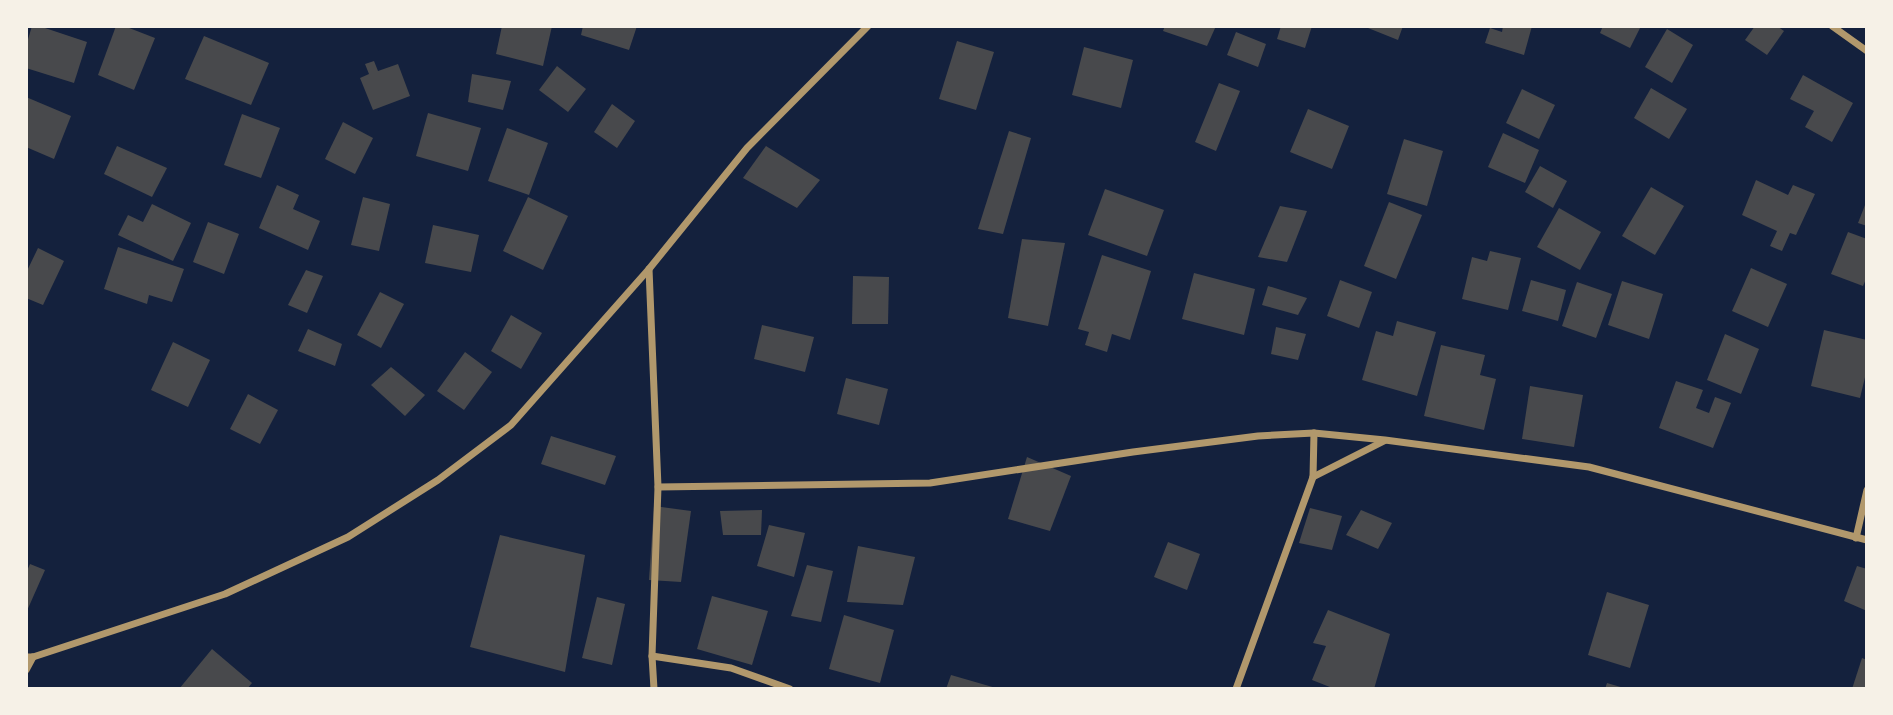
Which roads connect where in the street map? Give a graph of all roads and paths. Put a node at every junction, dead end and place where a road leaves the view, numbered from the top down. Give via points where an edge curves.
1 (868, 26) edge
2 (1832, 26) edge
3 (1867, 51) edge
4 (649, 269) junction
5 (1314, 433) junction
6 (1385, 440) junction
7 (1313, 477) junction
8 (658, 487) junction
9 (1867, 490) edge
10 (1856, 538) junction
11 (1867, 540) edge
12 (652, 656) junction
13 (30, 657) edge
14 (26, 670) edge
15 (654, 689) edge
16 (790, 689) edge
17 (1236, 689) edge

1 - 4 street via 747,148
2 - 3 street
4 - 8 street
4 - 13 street via 511,425 439,480 348,537 226,594
5 - 6 street
5 - 7 street
5 - 8 street via 1133,452 930,483
6 - 7 street
6 - 10 street via 1589,467
7 - 17 street
8 - 12 street
9 - 10 street
10 - 11 street
12 - 15 street
12 - 16 street via 731,668
13 - 14 street

